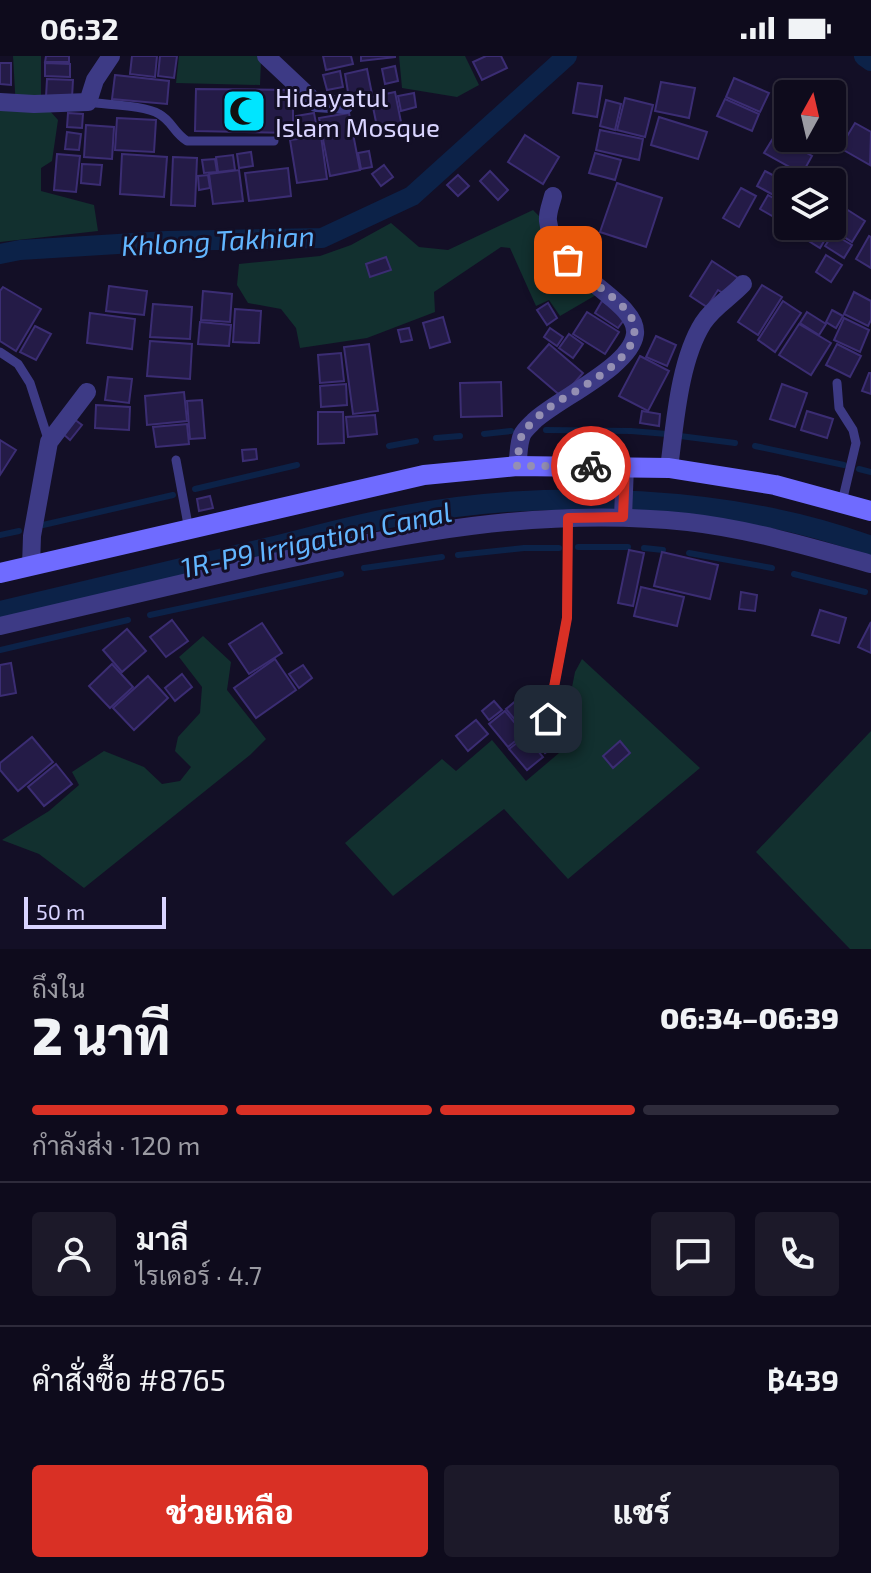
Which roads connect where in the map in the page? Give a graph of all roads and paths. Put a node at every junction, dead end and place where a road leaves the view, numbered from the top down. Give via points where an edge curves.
1 (111, 56) edge
2 (266, 56) edge
3 (0, 102) edge
4 (88, 102) junction
5 (345, 105) dead end
6 (274, 141) dead end
7 (553, 196) dead end
8 (743, 284) dead end
9 (0, 352) edge
10 (837, 383) dead end
11 (87, 392) dead end
12 (49, 442) junction
13 (176, 460) dead end
14 (517, 466) junction
15 (669, 468) junction
16 (625, 475) junction
17 (842, 502) junction
18 (871, 511) edge
19 (624, 513) junction
20 (568, 518) junction
21 (189, 530) junction
22 (871, 563) edge
23 (31, 566) junction
24 (0, 573) edge
25 (0, 626) edge
26 (548, 719) dead end

1 - 4 street
2 - 5 street via 316,103
3 - 4 street
4 - 6 lane via 156,111 187,141
7 - 14 street via 548,219 556,247 631,317 635,334 627,351 600,376 546,409 522,433
8 - 15 street via 712,311 697,335 685,371
9 - 12 lane via 18,364 30,383
10 - 17 lane via 839,408 856,443
11 - 12 street
12 - 23 street
13 - 21 lane
14 - 16 main road
14 - 21 main road via 424,475
15 - 16 main road
15 - 17 main road
16 - 19 street
17 - 18 main road
19 - 20 street
19 - 22 street via 778,539
20 - 25 street via 471,525 355,544
20 - 26 lane via 567,618
21 - 23 main road
23 - 24 main road

